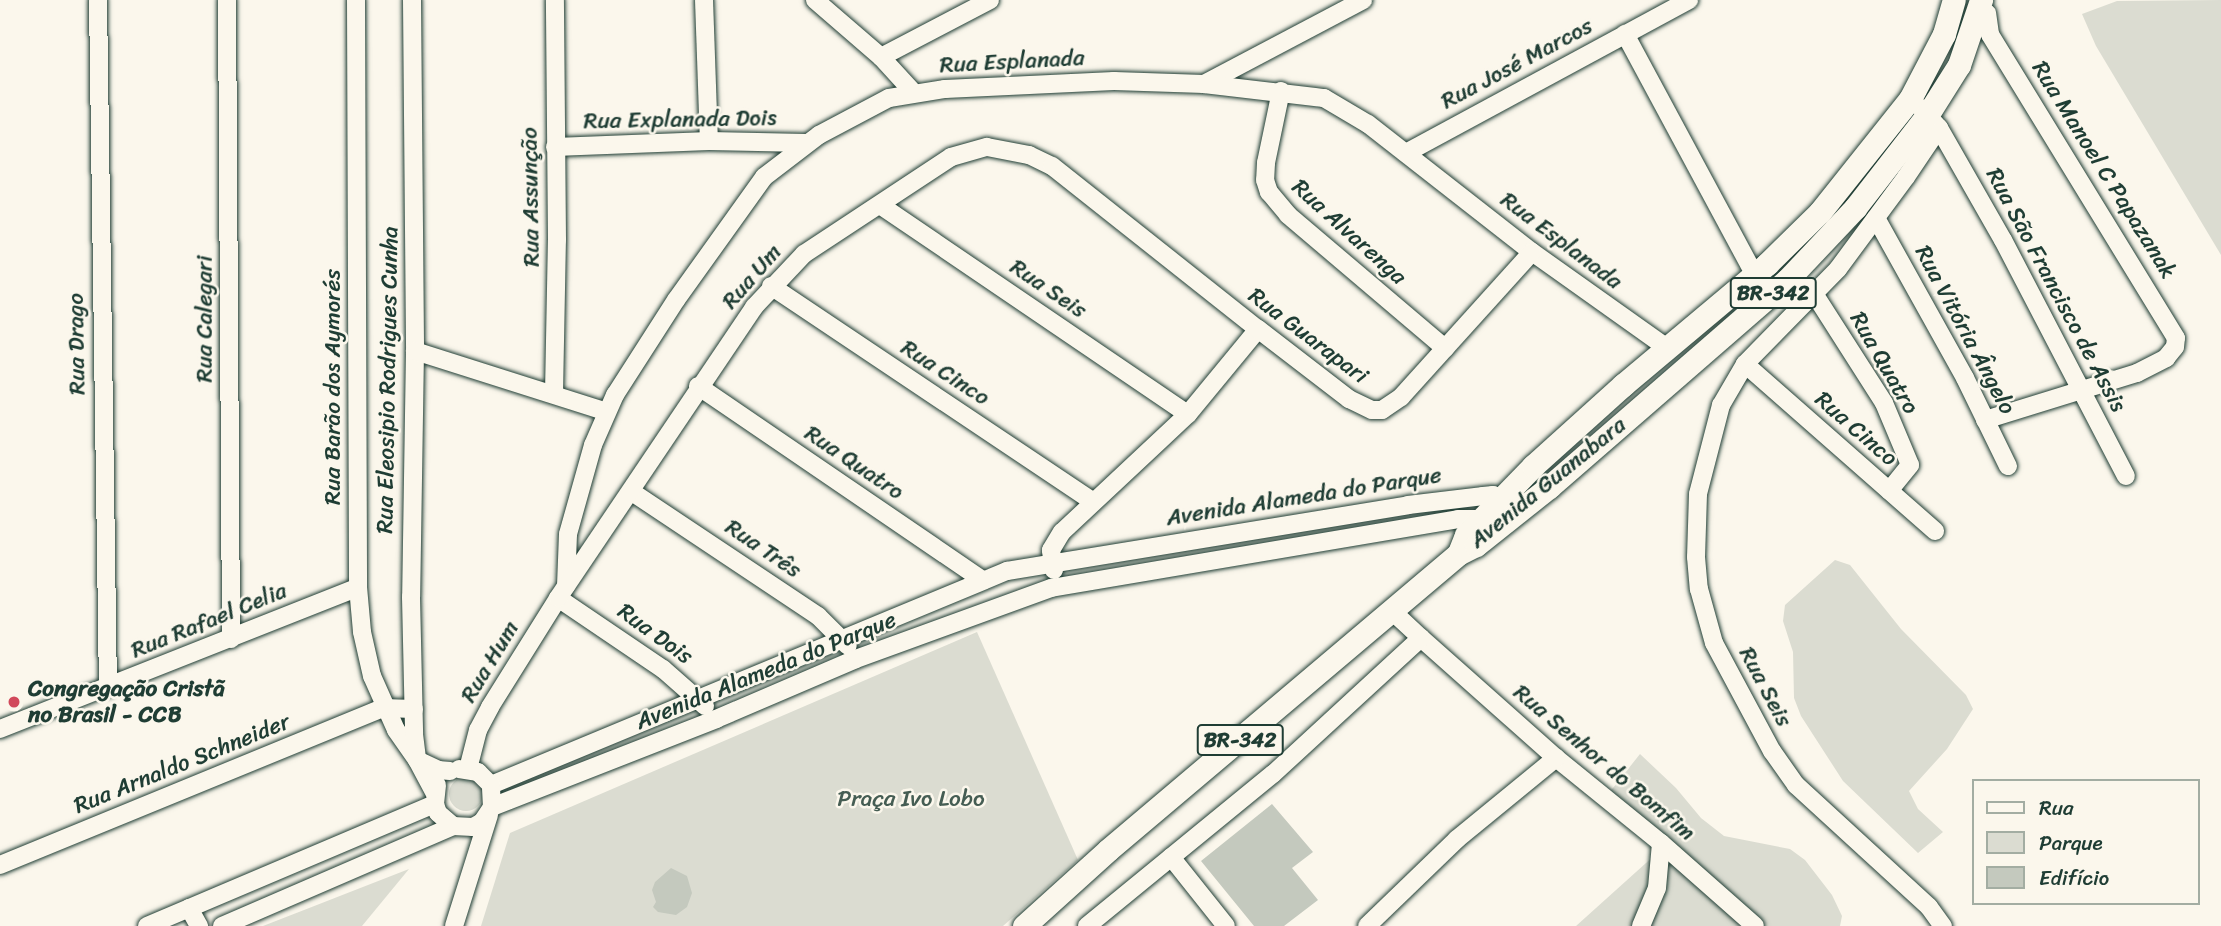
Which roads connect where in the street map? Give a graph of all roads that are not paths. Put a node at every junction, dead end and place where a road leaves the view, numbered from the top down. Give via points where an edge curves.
1 (98, 0) edge
2 (227, 0) edge
3 (356, 0) edge
4 (412, 0) edge
5 (555, 0) edge
6 (704, 0) edge
7 (815, 0) edge
8 (990, 0) edge
9 (1363, 0) edge
10 (1689, 0) edge
11 (1953, 4) edge
12 (1982, 9) edge
13 (1625, 34) junction
14 (881, 57) junction
15 (1204, 84) junction
16 (1281, 91) junction
17 (914, 93) junction
18 (1910, 99) junction
19 (1934, 121) junction
20 (709, 141) junction
21 (806, 143) junction
22 (555, 147) junction
23 (1406, 153) junction
24 (1072, 180) joint
25 (880, 205) junction
26 (1876, 218) junction
27 (1532, 252) junction
28 (1755, 275) junction
29 (771, 286) junction
30 (1815, 295) junction
31 (1258, 330) junction
32 (1445, 348) junction
33 (1667, 348) junction
34 (415, 351) junction
35 (1745, 364) junction
36 (698, 386) junction
37 (2082, 391) junction
38 (554, 393) junction
39 (607, 412) junction
40 (1188, 414) junction
41 (1985, 420) junction
42 (2008, 466) dead end
43 (2126, 476) dead end
44 (1889, 491) junction
45 (632, 492) junction
46 (1092, 501) junction
47 (1511, 503) junction
48 (1488, 524) junction
49 (1935, 531) dead end
50 (568, 534) junction
51 (594, 547) junction
52 (1051, 562) junction
53 (982, 580) junction
54 (1060, 586) junction
55 (358, 587) junction
56 (562, 592) junction
57 (1392, 612) junction
58 (1421, 638) junction
59 (231, 639) junction
60 (843, 639) junction
61 (856, 659) junction
62 (108, 688) junction
63 (700, 699) junction
64 (383, 708) junction
65 (414, 709) junction
66 (716, 719) junction
67 (0, 729) edge
68 (1556, 758) junction
69 (417, 760) junction
70 (459, 770) junction
71 (491, 785) junction
72 (435, 799) junction
73 (491, 811) junction
74 (458, 827) junction
75 (1661, 843) junction
76 (1171, 857) junction
77 (0, 865) edge
78 (469, 872) junction
79 (189, 908) junction
80 (147, 926) edge
81 (199, 926) edge
82 (222, 926) edge
83 (454, 926) edge
84 (1024, 926) edge
85 (1087, 926) edge
86 (1226, 926) edge
87 (1367, 926) edge
88 (1641, 926) edge
89 (1755, 926) edge
90 (1943, 926) edge

1 - 62 street, Rua Drago
2 - 59 street, Rua Calegari
3 - 55 street, Rua Barão dos Aymorés
4 - 34 street, Rua Eleosipio Rodrigues Cunha
5 - 22 street, Rua Assunção
6 - 20 street
7 - 14 street
8 - 14 street
9 - 15 street
10 - 13 street, Rua José Marcos
11 - 12 street
11 - 18 main road, Avenida Guanabara / BR-342 via 1933,60
12 - 19 main road, Avenida Guanabara / BR-342
12 - 37 street, Rua Manoel C Papazanak via 1995,42 2176,338 2171,353 2137,373
13 - 23 street, Rua José Marcos
13 - 28 street
14 - 17 street
15 - 16 street, Rua Esplanada
15 - 17 street, Rua Esplanada via 1114,81
16 - 23 street, Rua Esplanada via 1336,104
16 - 32 street, Rua Alvarenga via 1266,163 1269,192 1298,223
17 - 21 street, Rua Esplanada via 869,106
18 - 19 street
18 - 28 main road, Avenida Guanabara / BR-342 via 1819,212
19 - 26 street, Rua Seis
19 - 37 street, Rua São Francisco de Assis
19 - 47 main road, Avenida Guanabara / BR-342 via 1787,280
20 - 21 street, Rua Explanada Dois
20 - 22 street, Rua Explanada Dois
21 - 39 street, Rua Esplanada via 764,177 727,225
22 - 38 street, Rua Assunção
23 - 27 street, Rua Esplanada
24 - 25 street, Rua Um via 1029,155 987,147 951,157
24 - 31 street, Rua Guarapari
25 - 29 street, Rua Um via 804,254
25 - 40 street, Rua Seis
26 - 30 street, Rua Seis
26 - 41 street, Rua Vitória Ângelo
27 - 32 street, Rua Guarapari
27 - 33 street, Rua Esplanada
28 - 33 main road, Avenida Guanabara / BR-342
29 - 36 street, Rua Um
29 - 46 street, Rua Cinco
30 - 35 street, Rua Seis
30 - 44 street, Rua Quatro via 1884,403 1910,465
31 - 32 street, Rua Guarapari via 1349,399 1372,410 1382,410 1401,397
31 - 40 street
33 - 47 main road, Avenida Guanabara / BR-342 via 1573,429
34 - 38 street
34 - 65 street, Rua Eleosipio Rodrigues Cunha
35 - 44 street, Rua Cinco
35 - 90 street, Rua Seis via 1721,405 1700,485 1695,526 1699,589 1714,643 1796,785 1929,907
36 - 45 street, Rua Um
36 - 53 street, Rua Quatro
37 - 41 street
37 - 43 street, Rua São Francisco de Assis
38 - 39 street
39 - 50 street, Rua Esplanada
40 - 46 street
41 - 42 street, Rua Vitória Ângelo
44 - 49 street, Rua Cinco
45 - 51 street, Rua Um
45 - 60 street, Rua Três via 818,616
46 - 52 street via 1062,532 1051,550
47 - 48 main road, Avenida Guanabara / BR-342
47 - 52 street, Avenida Alameda do Parque via 1483,496 1395,507
48 - 54 street, Avenida Alameda do Parque via 1458,519
48 - 57 main road, Avenida Guanabara / BR-342 via 1466,536 1458,554
50 - 51 street
50 - 56 street, Rua Esplanada
51 - 56 street, Rua Um
52 - 53 street, Avenida Alameda do Parque
52 - 54 street
53 - 60 street, Avenida Alameda do Parque
54 - 61 street, Avenida Alameda do Parque
55 - 59 street, Rua Rafael Celia
55 - 64 street, Rua Barão dos Aymorés via 364,643
56 - 63 street, Rua Dois
56 - 70 street, Rua Hum via 490,707
57 - 58 street, Rua Senhor do Bomfim
57 - 84 main road, BR-342
58 - 68 street, Rua Senhor do Bomfim
58 - 76 street via 1273,774
59 - 62 street, Rua Rafael Celia
60 - 61 street, Rua Três
60 - 63 street, Avenida Alameda do Parque
61 - 66 street, Avenida Alameda do Parque
62 - 67 street, Rua Rafael Celia
63 - 66 street, Rua Dois
63 - 71 street, Avenida Alameda do Parque
64 - 65 street
64 - 69 street, Rua Barão dos Aymorés
64 - 77 street, Rua Arnaldo Schneider
65 - 69 street, Rua Eleosipio Rodrigues Cunha
66 - 73 street, Avenida Alameda do Parque
68 - 75 street, Rua Senhor do Bomfim
68 - 87 street via 1457,839
69 - 70 street via 438,770
69 - 72 street
70 - 71 street via 478,772
70 - 72 street via 437,785
71 - 73 street
72 - 74 street via 438,813
72 - 79 street
73 - 74 street, Avenida Alameda do Parque via 473,827
73 - 78 street
74 - 78 street
74 - 82 street, Avenida Alameda do Parque
75 - 88 street via 1657,888
75 - 89 street, Rua Senhor do Bomfim
76 - 85 street
76 - 86 street
78 - 83 street
79 - 80 street
79 - 81 street

